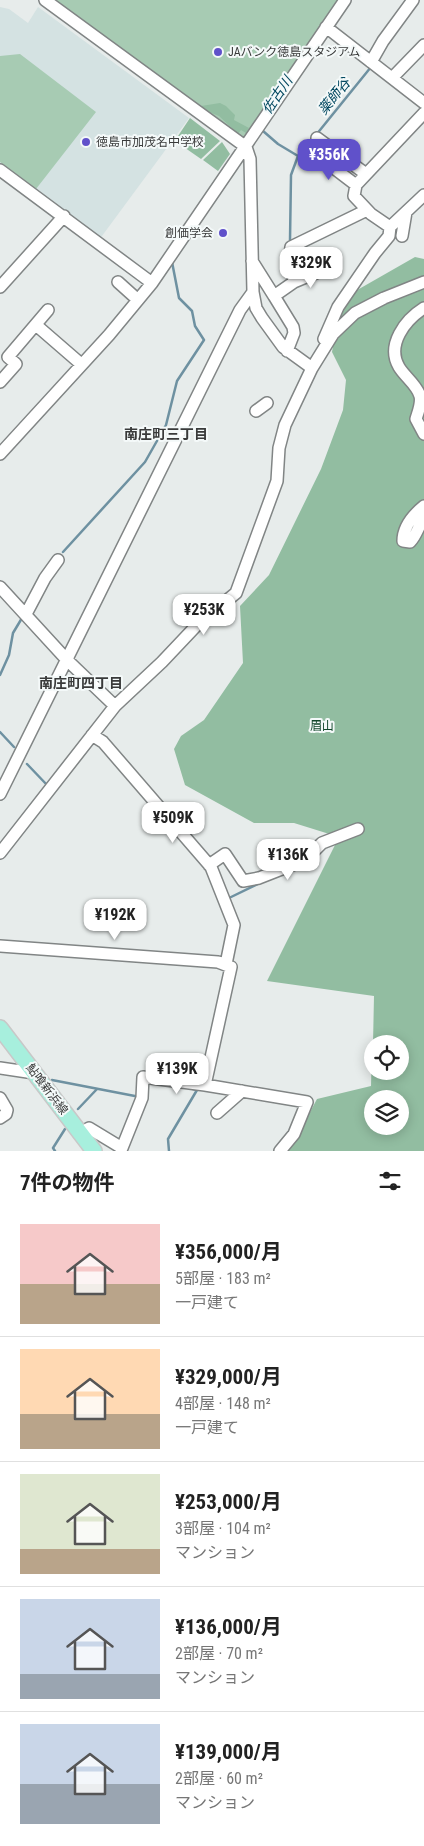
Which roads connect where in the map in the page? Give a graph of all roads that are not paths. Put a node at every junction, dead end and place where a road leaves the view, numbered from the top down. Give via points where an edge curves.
1 (45, 0) edge
2 (345, 0) edge
3 (413, 0) edge
4 (326, 27) junction
5 (424, 45) edge
6 (371, 62) junction
7 (392, 78) junction
8 (424, 103) edge
9 (424, 113) edge
10 (318, 138) dead end
11 (246, 147) junction
12 (318, 156) dead end
13 (0, 170) edge
14 (366, 174) junction
15 (356, 185) junction
16 (424, 195) edge
17 (367, 210) junction
18 (406, 212) junction
19 (64, 216) junction
20 (390, 227) junction
21 (402, 236) dead end
22 (252, 260) junction
23 (318, 272) dead end
24 (118, 282) dead end
25 (294, 282) junction
26 (424, 282) edge
27 (152, 283) junction
28 (0, 286) edge
29 (253, 292) junction
30 (274, 296) junction
31 (138, 300) junction
32 (424, 308) edge
33 (48, 310) dead end
34 (36, 325) junction
35 (287, 351) junction
36 (315, 363) junction
37 (81, 364) junction
38 (0, 382) edge
39 (267, 403) dead end
40 (256, 411) dead end
41 (424, 434) edge
42 (0, 454) edge
43 (424, 506) edge
44 (424, 519) edge
45 (58, 560) dead end
46 (0, 588) edge
47 (26, 614) junction
48 (67, 660) junction
49 (115, 706) junction
50 (92, 735) junction
51 (0, 794) edge
52 (358, 829) dead end
53 (0, 853) edge
54 (209, 866) junction
55 (0, 946) edge
56 (226, 964) junction
57 (0, 1028) edge
58 (0, 1068) edge
59 (34, 1073) junction
60 (205, 1085) junction
61 (242, 1091) junction
62 (0, 1098) edge
63 (217, 1113) dead end
64 (0, 1118) edge
65 (80, 1133) junction
66 (128, 1147) edge
67 (94, 1151) edge
68 (280, 1151) edge

1 - 11 street
2 - 4 street
3 - 6 street via 406,16
4 - 6 street
4 - 11 street
5 - 7 street
6 - 7 street
7 - 8 street
9 - 14 street
10 - 14 street
11 - 22 street via 250,159
11 - 27 street
12 - 15 street
13 - 19 street
14 - 15 street
15 - 17 street via 354,196
16 - 18 street
17 - 20 street
17 - 25 street via 291,247
18 - 20 street
18 - 21 street
19 - 27 street
19 - 28 street
20 - 36 street via 389,236 338,307
22 - 29 street
22 - 30 street
23 - 25 street
24 - 31 street
25 - 30 street
26 - 36 street via 355,313 333,334
27 - 31 street
29 - 35 street via 256,308
29 - 48 street via 240,310
30 - 35 street via 293,327
31 - 37 street
32 - 41 street via 406,323 398,335 395,351 398,366 420,395 416,419
33 - 34 street
34 - 37 street
34 - 38 street via 8,358 16,364
35 - 36 street
36 - 49 street via 285,425 279,448 277,481 236,592 197,625
37 - 42 street
39 - 40 street
43 - 44 street via 407,523 403,541 410,542
45 - 47 street
46 - 47 street
47 - 48 street
48 - 49 street
48 - 51 street
49 - 50 street
50 - 53 street
50 - 54 street via 103,742
52 - 54 street via 322,843 305,860 258,878 243,881 225,854
54 - 56 street via 234,925
55 - 56 street
56 - 60 street via 231,966
57 - 59 main road, 鮎喰新浜線
58 - 59 street
59 - 65 main road, 鮎喰新浜線
60 - 61 street
60 - 66 street via 143,1077 142,1097
61 - 63 street
61 - 68 street via 307,1102 294,1134
62 - 64 street via 7,1110
65 - 66 street via 89,1128 122,1148
65 - 67 main road, 鮎喰新浜線

